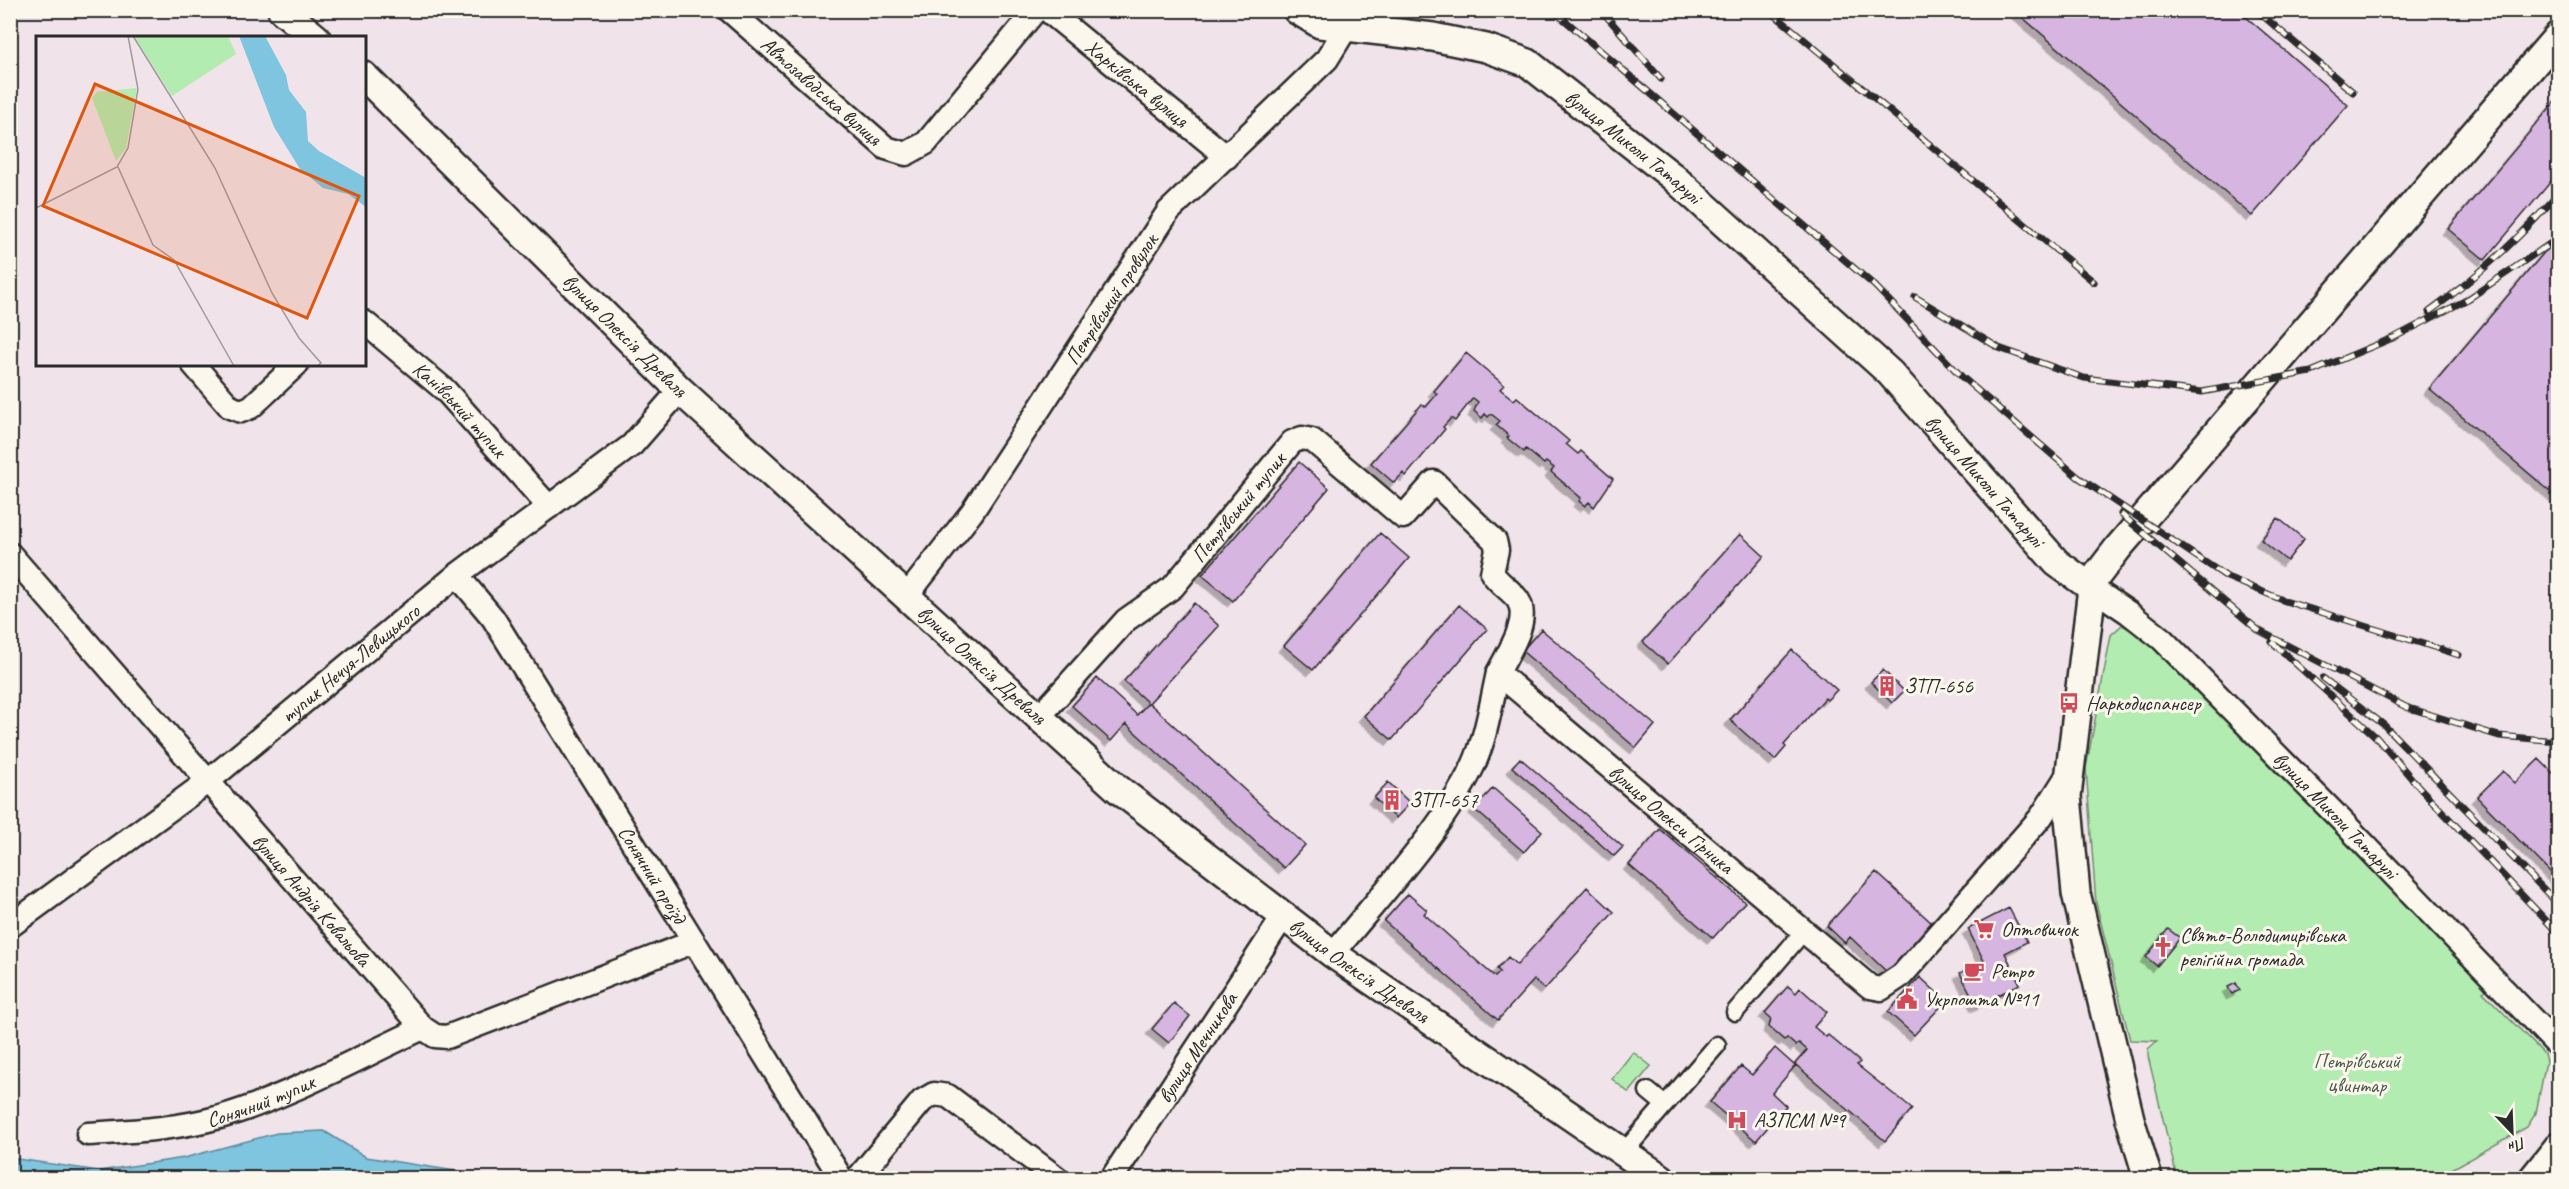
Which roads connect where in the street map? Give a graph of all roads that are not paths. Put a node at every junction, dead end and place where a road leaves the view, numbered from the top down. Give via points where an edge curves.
1 (282, 10) edge
2 (729, 10) edge
3 (1036, 10) edge
4 (1047, 10) edge
5 (1297, 10) edge
6 (1346, 28) junction
7 (314, 36) edge
8 (2559, 36) edge
9 (366, 78) edge
10 (1227, 157) junction
11 (366, 324) edge
12 (195, 366) edge
13 (295, 366) edge
14 (680, 390) junction
15 (549, 507) junction
16 (10, 554) edge
17 (457, 574) junction
18 (2091, 588) junction
19 (906, 597) junction
20 (1498, 673) junction
21 (1039, 717) junction
22 (2067, 776) junction
23 (207, 782) junction
24 (1283, 917) junction
25 (10, 926) edge
26 (1803, 932) junction
27 (693, 942) junction
28 (1333, 954) junction
29 (1736, 1012) dead end
30 (423, 1028) junction
31 (1717, 1045) dead end
32 (2559, 1046) edge
33 (1648, 1091) dead end
34 (1665, 1105) junction
35 (88, 1134) dead end
36 (2559, 1143) edge
37 (1623, 1153) junction
38 (841, 1179) edge
39 (858, 1179) edge
40 (1057, 1179) edge
41 (1112, 1179) edge
42 (1661, 1179) edge
43 (2148, 1179) edge
44 (2530, 1179) edge

1 - 7 street
2 - 3 street, Автозаводська вулиця via 886,148 906,154 926,143
4 - 10 street, Харківська вулиця
5 - 6 street via 1320,24
6 - 10 street, Петрівський провулок via 1328,59
6 - 18 street, вулиця Миколи Татарулі via 1433,37 1486,48 1528,63 1673,177 1890,373 2057,563
8 - 18 street via 2118,548
9 - 14 street, вулиця Олексія Древаля
10 - 19 street, Петрівський провулок via 1168,212 972,512
11 - 15 street, Канівський тупик via 445,390
12 - 13 street via 230,407 241,411 251,407
14 - 15 street, тупик Нечуя-Левицького via 632,445
14 - 19 street, вулиця Олексія Древаля
15 - 17 street, тупик Нечуя-Левицького
16 - 23 street, вулиця Андрія Ковальова
17 - 23 street, тупик Нечуя-Левицького
17 - 27 street, Сонячний проїзд via 493,618
18 - 22 street
18 - 32 street, вулиця Миколи Татарулі via 2162,639
19 - 21 street, вулиця Олексія Древаля
20 - 21 street, Петрівський тупик via 1523,610 1517,598 1492,573 1495,541 1434,482 1403,517 1312,440 1302,438 1292,442 1173,587 1126,620
20 - 26 street, вулиця Олекси Гірника
20 - 28 street via 1473,766 1420,846
21 - 24 street, вулиця Олексія Древаля via 1118,789
22 - 26 street, вулиця Олекси Гірника via 2041,817 1892,984 1881,989 1870,987
22 - 43 street via 2076,893
23 - 25 street, тупик Нечуя-Левицького
23 - 30 street, вулиця Андрія Ковальова
24 - 28 street, вулиця Олексія Древаля
24 - 41 street, вулиця Мечникова
26 - 29 street
27 - 30 street via 447,1037 435,1036
27 - 38 street, Сонячний проїзд
28 - 37 street, вулиця Олексія Древаля
30 - 35 street, Сонячний тупик via 222,1117 170,1128
31 - 34 street
33 - 34 street
34 - 37 street
36 - 44 street
37 - 42 street, вулиця Олексія Древаля
39 - 40 street via 922,1101 934,1094 948,1096

